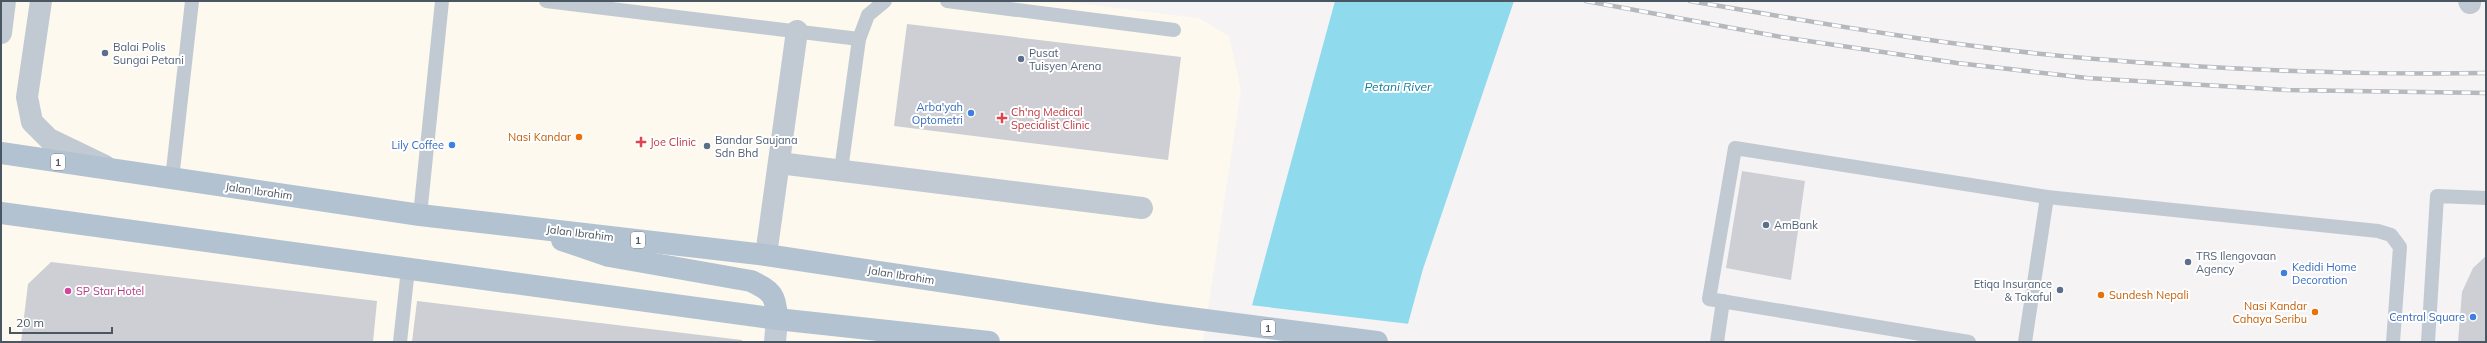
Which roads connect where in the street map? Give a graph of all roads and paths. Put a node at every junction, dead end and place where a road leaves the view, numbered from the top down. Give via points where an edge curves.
1 (5, 1) edge
2 (41, 1) edge
3 (192, 1) edge
4 (442, 1) edge
5 (546, 1) edge
6 (885, 1) edge
7 (947, 1) edge
8 (1174, 30) dead end
9 (797, 32) junction
10 (1, 33) edge
11 (859, 39) junction
12 (1, 153) edge
13 (779, 163) junction
14 (841, 170) junction
15 (115, 171) junction
16 (172, 179) junction
17 (2047, 197) junction
18 (2486, 198) edge
19 (1142, 208) dead end
20 (1, 213) edge
21 (420, 215) junction
22 (520, 226) junction
23 (766, 255) junction
24 (408, 269) junction
25 (1723, 301) junction
26 (777, 319) junction
27 (400, 342) edge
28 (775, 342) edge
29 (982, 342) edge
30 (1377, 342) edge
31 (1717, 342) edge
32 (1969, 342) edge
33 (2025, 342) edge
34 (2393, 342) edge
35 (2428, 342) edge

1 - 10 street
2 - 15 street via 27,97 32,122 49,139
3 - 16 lane
4 - 21 lane
5 - 9 lane
6 - 11 lane via 868,15
7 - 8 lane
9 - 11 lane
9 - 13 street
11 - 14 lane
12 - 15 main road, Jalan Ibrahim / 1
13 - 14 street
13 - 23 street
14 - 19 street
15 - 16 main road, Jalan Ibrahim / 1
16 - 21 main road, Jalan Ibrahim / 1
17 - 25 lane via 1735,148 1709,299
17 - 33 lane
17 - 34 lane via 2370,230 2391,235 2400,247
18 - 35 lane via 2437,196
20 - 24 main road
21 - 22 main road, Jalan Ibrahim / 1
22 - 23 main road, Jalan Ibrahim / 1
22 - 26 main road via 609,256 751,281 767,289 776,300
23 - 30 main road, Jalan Ibrahim / 1 via 1159,314
24 - 26 main road
24 - 27 lane
25 - 31 lane
25 - 32 lane
26 - 28 main road
26 - 29 main road

